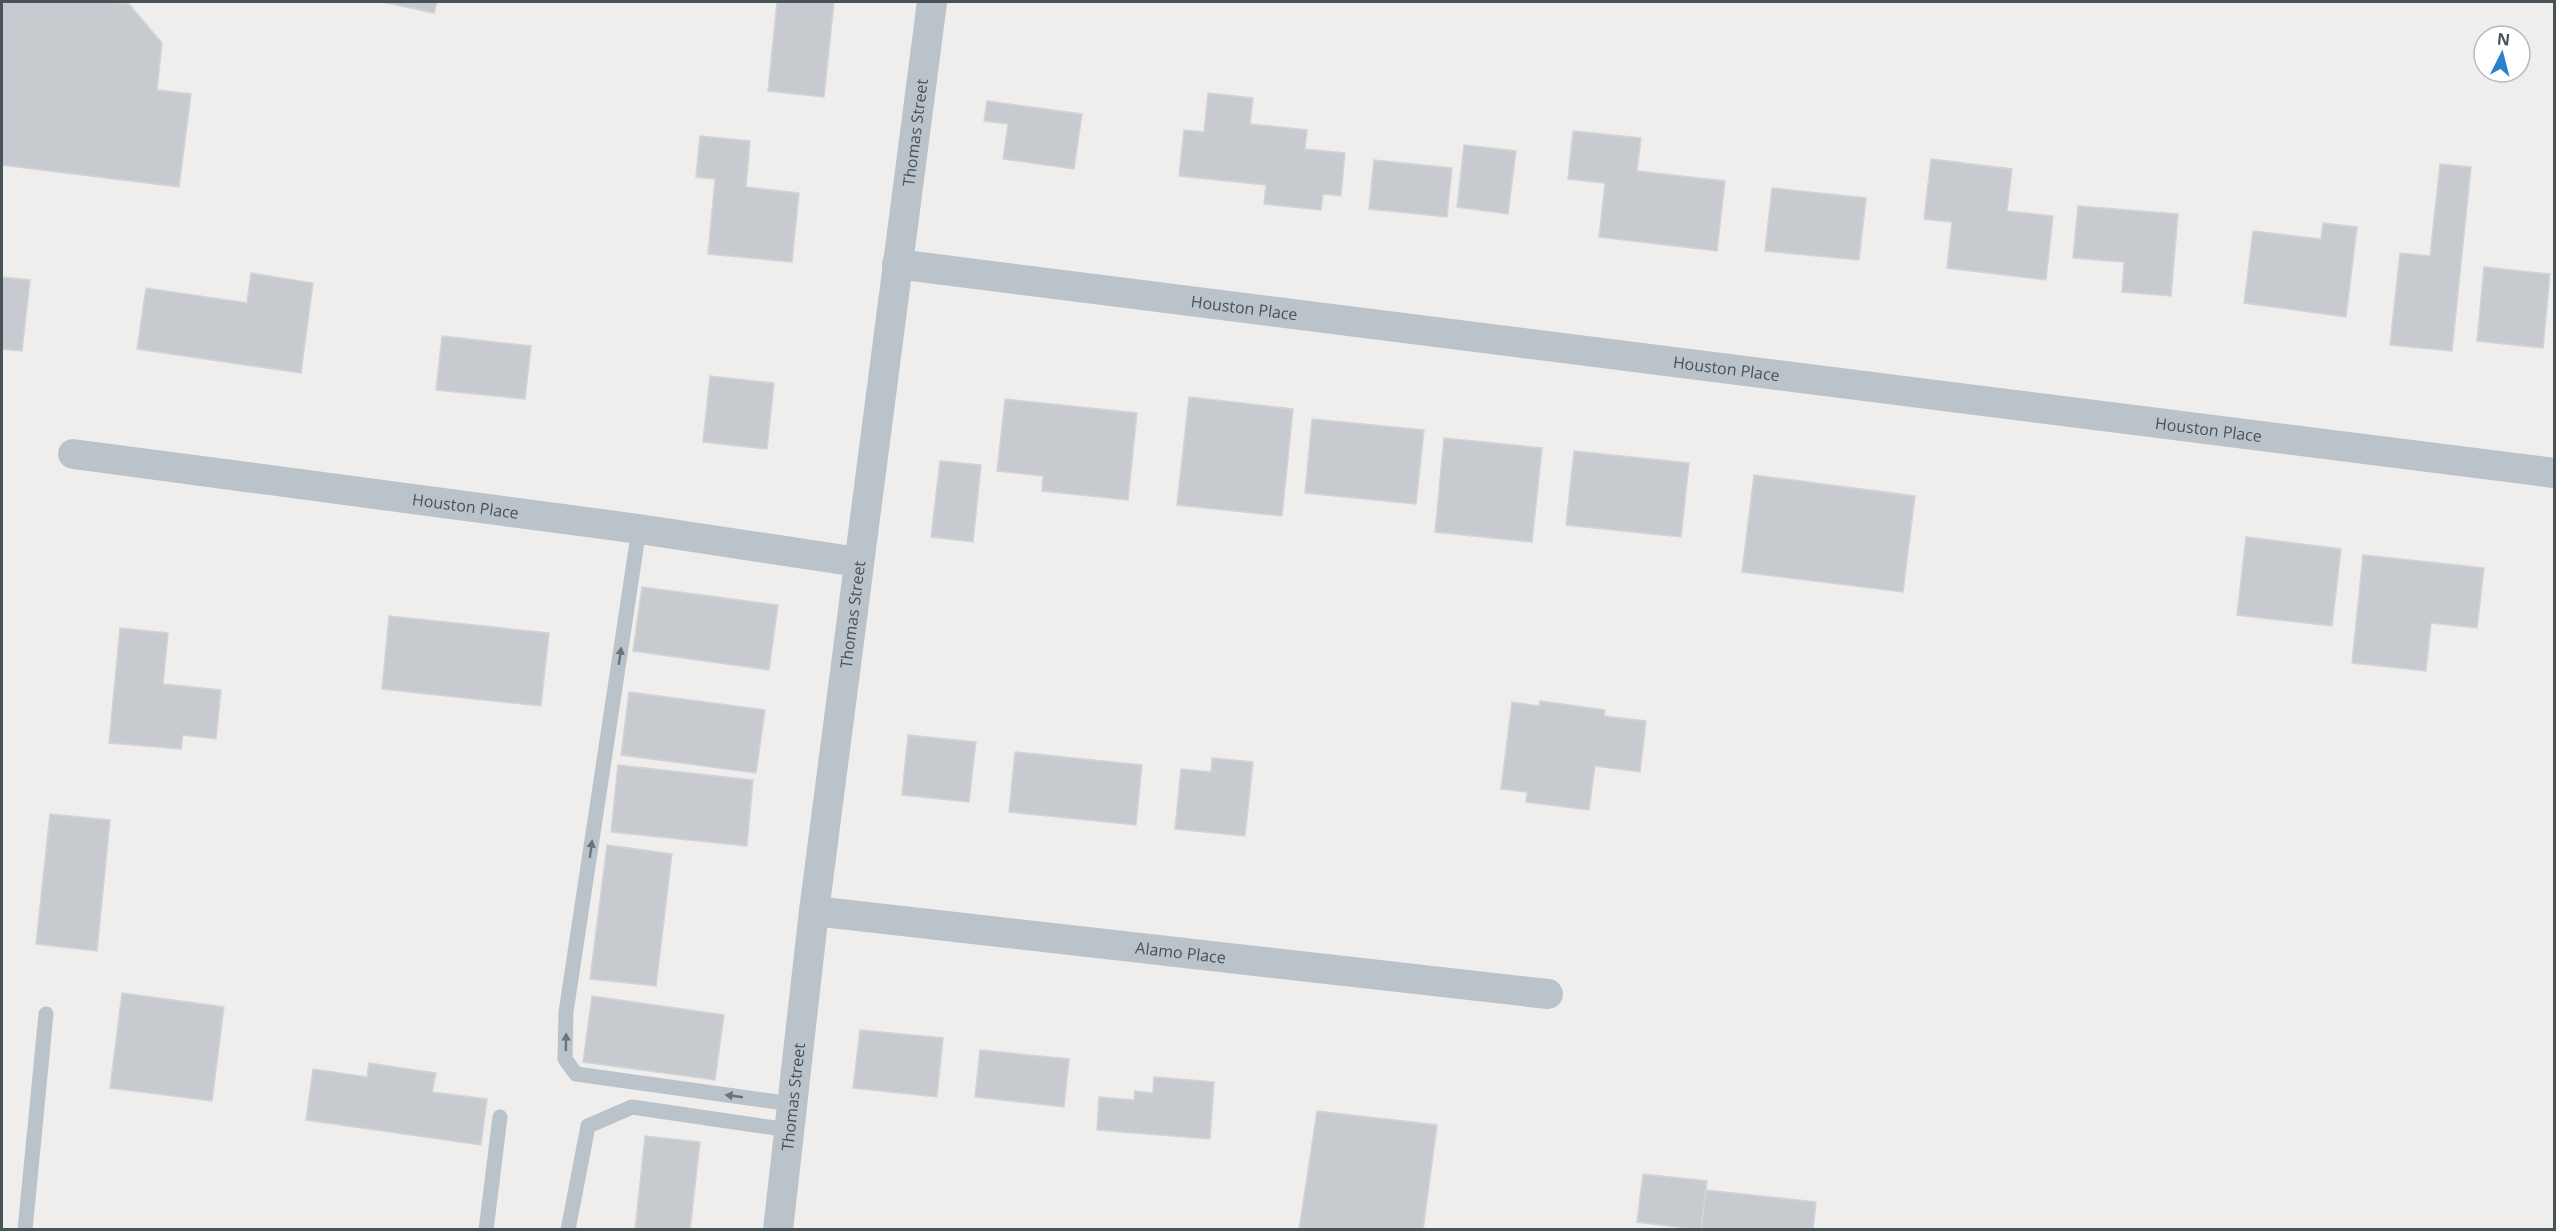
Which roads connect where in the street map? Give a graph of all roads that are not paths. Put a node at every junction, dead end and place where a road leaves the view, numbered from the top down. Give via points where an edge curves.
1 (932, 2) edge
2 (897, 264) junction
3 (73, 454) dead end
4 (2554, 473) edge
5 (639, 529) junction
6 (858, 562) junction
7 (814, 910) junction
8 (1548, 994) dead end
9 (46, 1014) dead end
10 (500, 1117) dead end
11 (790, 1117) junction
12 (25, 1230) edge
13 (486, 1230) edge
14 (568, 1230) edge
15 (778, 1230) edge

1 - 2 street, Thomas Street
2 - 4 street, Houston Place
2 - 6 street, Thomas Street
3 - 5 street, Houston Place
5 - 6 street, Houston Place
11 -> 5 lane via 576,1074 565,1059 566,1012
6 - 7 street, Thomas Street
7 - 8 street, Alamo Place
7 - 11 street, Thomas Street
9 - 12 lane
10 - 13 lane
11 - 14 lane via 632,1107 588,1126
11 - 15 street, Thomas Street

